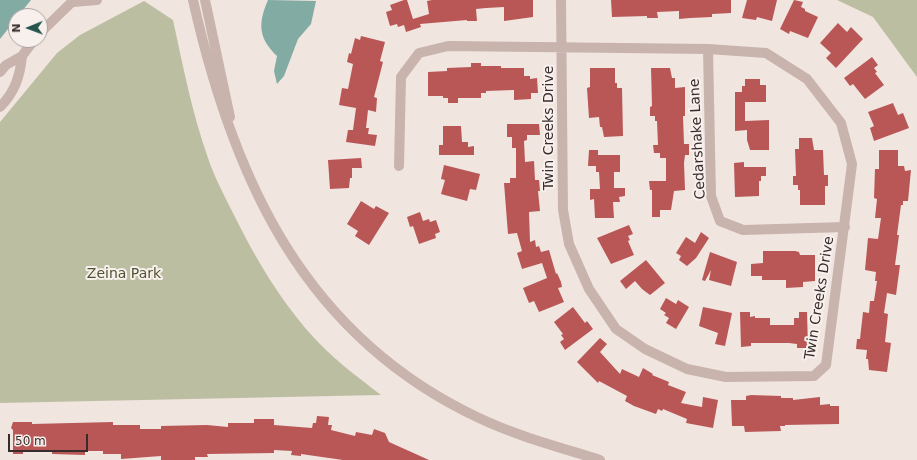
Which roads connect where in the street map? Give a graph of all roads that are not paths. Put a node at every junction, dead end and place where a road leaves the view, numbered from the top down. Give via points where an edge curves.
1 (97, 0) edge
2 (193, 0) edge
3 (205, 0) edge
4 (561, 0) edge
5 (73, 1) edge
6 (48, 25) edge
7 (562, 47) junction
8 (28, 48) edge
9 (708, 49) junction
10 (22, 56) junction
11 (0, 72) edge
12 (0, 107) edge
13 (237, 148) junction
14 (399, 166) dead end
15 (845, 227) junction
16 (600, 460) edge

1 - 5 street
2 - 13 street via 216,93
3 - 13 street
4 - 7 street, Twin Creeks Drive
5 - 6 street
7 - 9 street, Twin Creeks Drive
7 - 14 street, Twin Creeks Drive via 448,46 418,53 401,76
7 - 15 street, Twin Creeks Drive via 563,210 569,244 589,289 616,329 645,349 687,369 726,377 814,376 826,365
8 - 10 street
9 - 15 street, Twin Creeks Drive via 766,53 808,79 841,123 852,164
9 - 15 street, Cedarshake Lane via 711,196 720,221 743,230
10 - 11 street via 6,65
10 - 12 street via 20,76
13 - 16 street via 258,197 294,260 333,309 378,353 427,389 478,418

